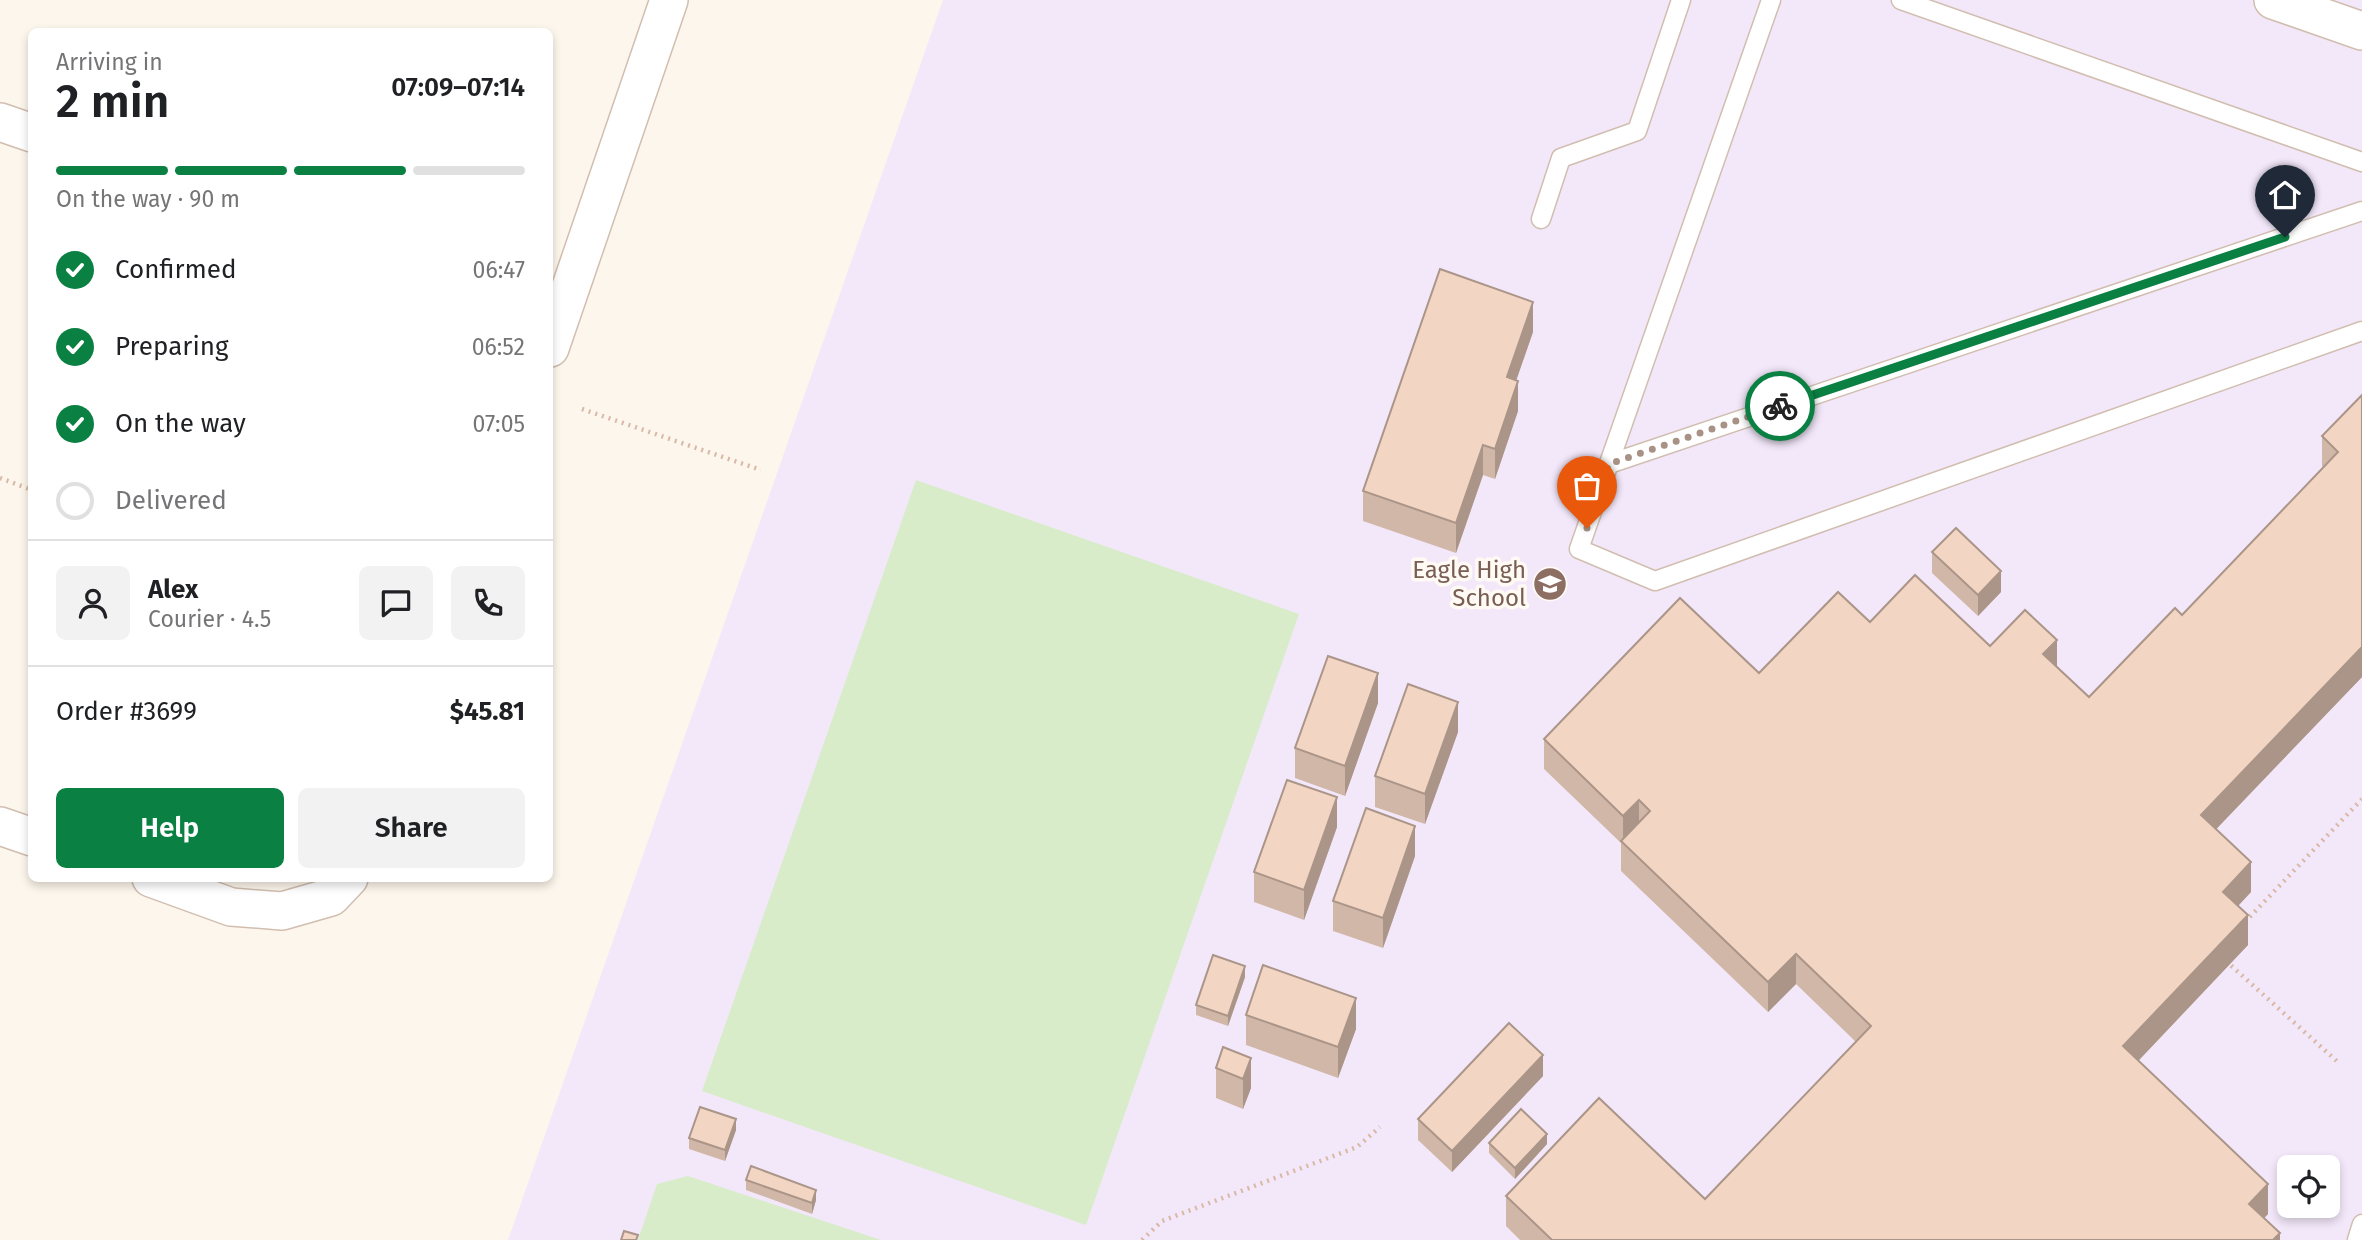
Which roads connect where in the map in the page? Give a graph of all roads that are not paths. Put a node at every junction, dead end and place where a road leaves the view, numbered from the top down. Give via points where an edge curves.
1 (669, 0) edge
2 (1681, 0) edge
3 (1771, 0) edge
4 (1901, 0) edge
5 (2273, 0) edge
6 (2362, 31) edge
7 (0, 122) edge
8 (28, 132) edge
9 (2362, 162) edge
10 (2362, 211) edge
11 (1541, 219) dead end
12 (553, 326) edge
13 (2362, 331) edge
14 (1609, 464) junction
15 (0, 826) edge
16 (28, 836) edge
17 (162, 882) edge
18 (340, 888) edge
19 (2362, 1224) edge
20 (2357, 1240) edge

1 - 12 street
2 - 11 lane via 1637,131 1561,158
3 - 14 lane
4 - 9 lane
5 - 6 street
7 - 8 street
10 - 14 lane
13 - 14 lane via 1655,581 1579,549
15 - 16 street
17 - 18 street via 231,907 282,911
19 - 20 lane

